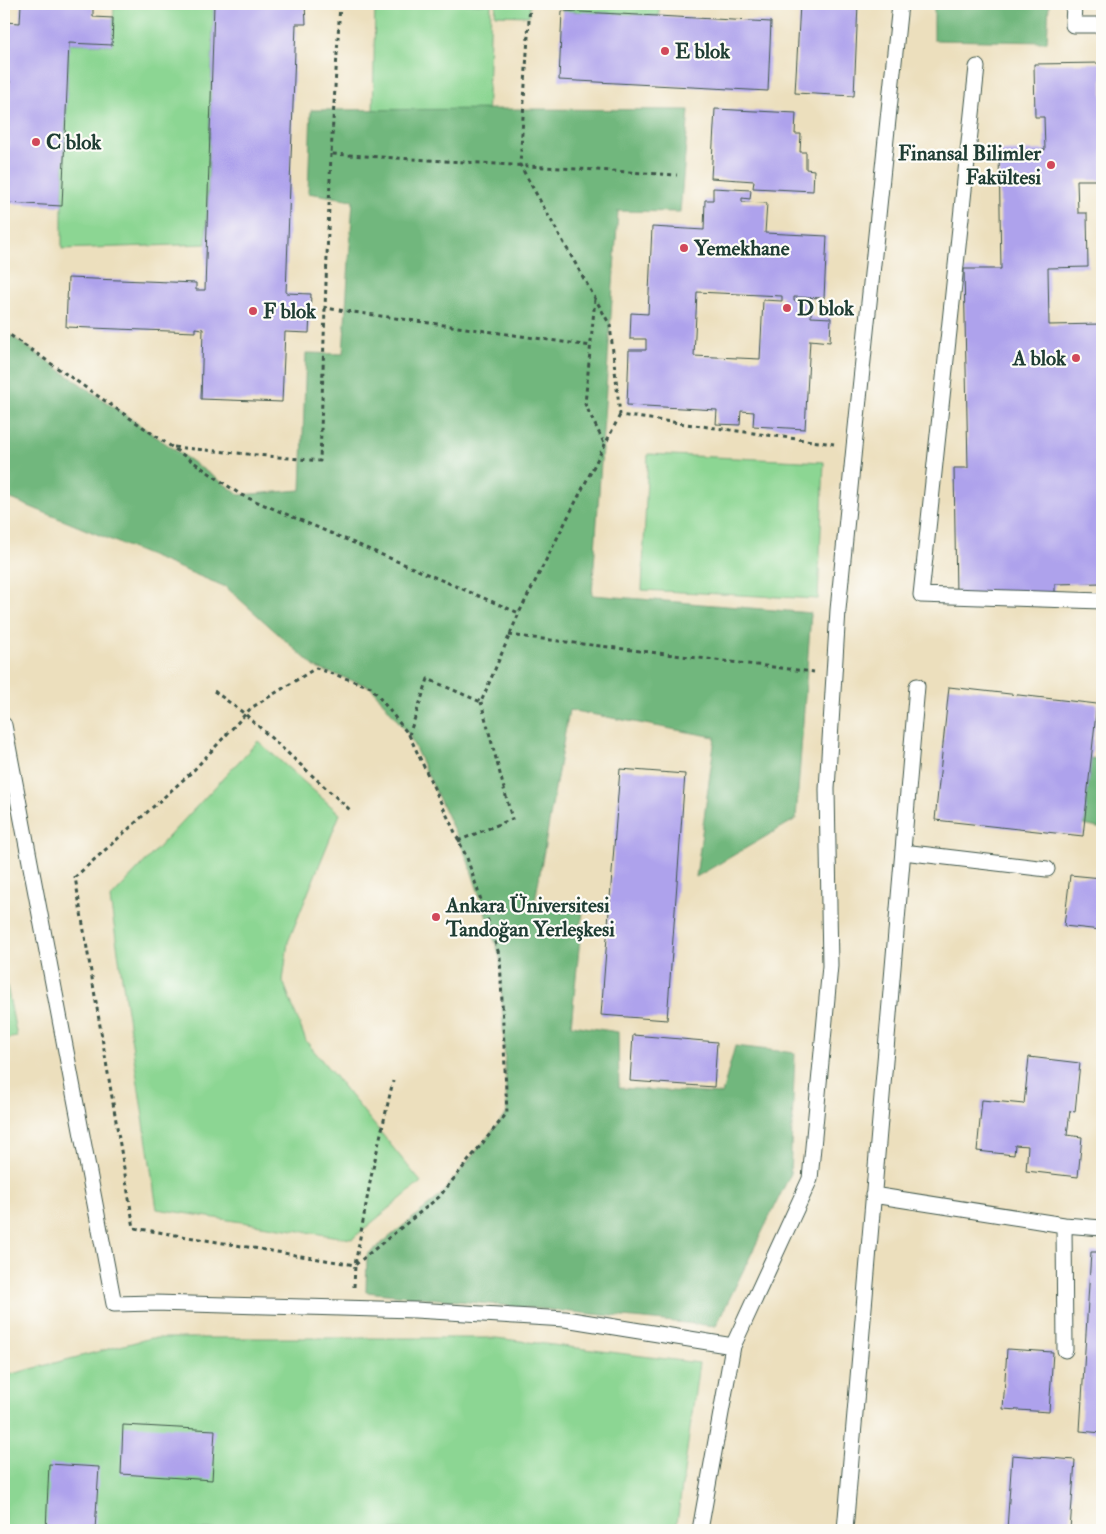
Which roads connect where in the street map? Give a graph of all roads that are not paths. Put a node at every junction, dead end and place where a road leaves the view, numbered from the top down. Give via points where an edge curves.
1 (900, 4) edge
2 (1074, 4) edge
3 (1102, 25) edge
4 (977, 67) dead end
5 (1102, 601) edge
6 (917, 686) dead end
7 (4, 725) edge
8 (903, 852) junction
9 (1047, 869) dead end
10 (873, 1195) junction
11 (1064, 1225) junction
12 (1102, 1228) edge
13 (733, 1346) junction
14 (1065, 1350) dead end
15 (700, 1530) edge
16 (845, 1530) edge

1 - 13 lane via 838,610 827,789 830,966 810,1179
2 - 3 lane via 1073,25
4 - 5 lane via 921,595
6 - 8 lane
7 - 13 lane via 114,1304 415,1310 565,1319
8 - 9 lane
8 - 10 lane
10 - 11 lane
10 - 16 lane
11 - 12 lane
11 - 14 lane
13 - 15 lane

